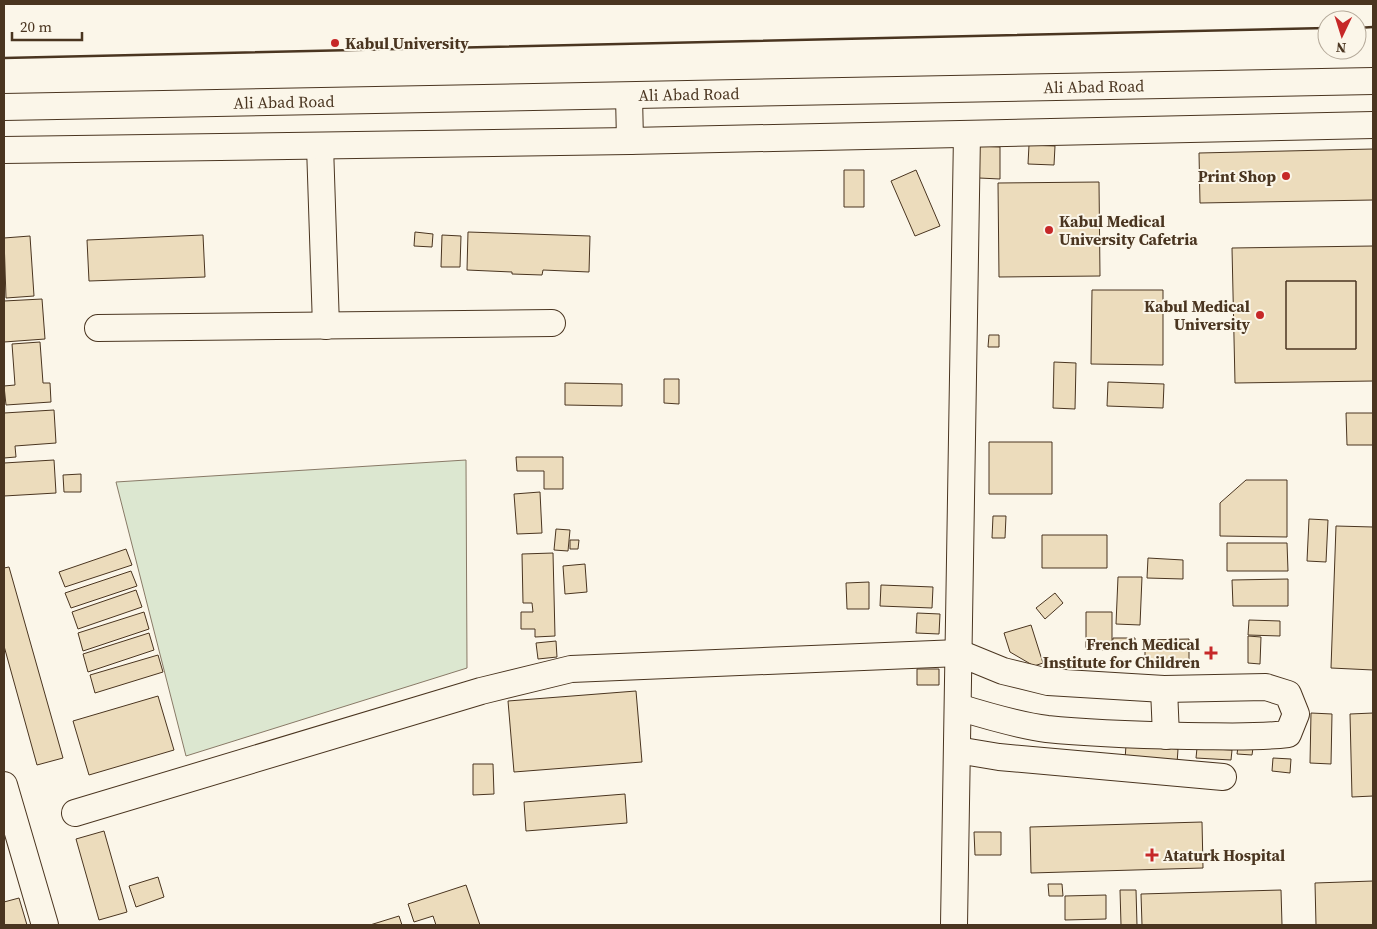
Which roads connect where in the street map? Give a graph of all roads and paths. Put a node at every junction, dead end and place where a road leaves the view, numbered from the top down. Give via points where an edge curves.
1 (1373, 81) edge
2 (628, 96) junction
3 (4, 108) edge
4 (1373, 126) edge
5 (967, 134) junction
6 (630, 141) junction
7 (320, 146) junction
8 (4, 150) edge
9 (552, 323) dead end
10 (326, 326) junction
11 (98, 328) dead end
12 (959, 653) junction
13 (1164, 689) junction
14 (958, 708) junction
15 (1166, 736) junction
16 (957, 750) junction
17 (1222, 777) dead end
18 (4, 785) edge
19 (75, 814) dead end
20 (12, 843) edge
21 (45, 925) edge
22 (954, 925) edge

1 - 2 street, Ali Abad Road
2 - 3 street, Ali Abad Road
2 - 6 street
4 - 5 street
5 - 6 street
5 - 12 street
6 - 7 street
7 - 8 street
7 - 10 street
9 - 10 street
10 - 11 street
12 - 13 street via 1003,671 1048,682
12 - 14 street
12 - 19 street via 571,669 480,691
13 - 15 street
13 - 15 street via 1266,687 1288,694 1296,714 1288,734 1264,737
14 - 15 street via 999,720 1046,728
14 - 16 street
16 - 17 street via 1018,759
16 - 22 street
18 - 20 street
20 - 21 street

